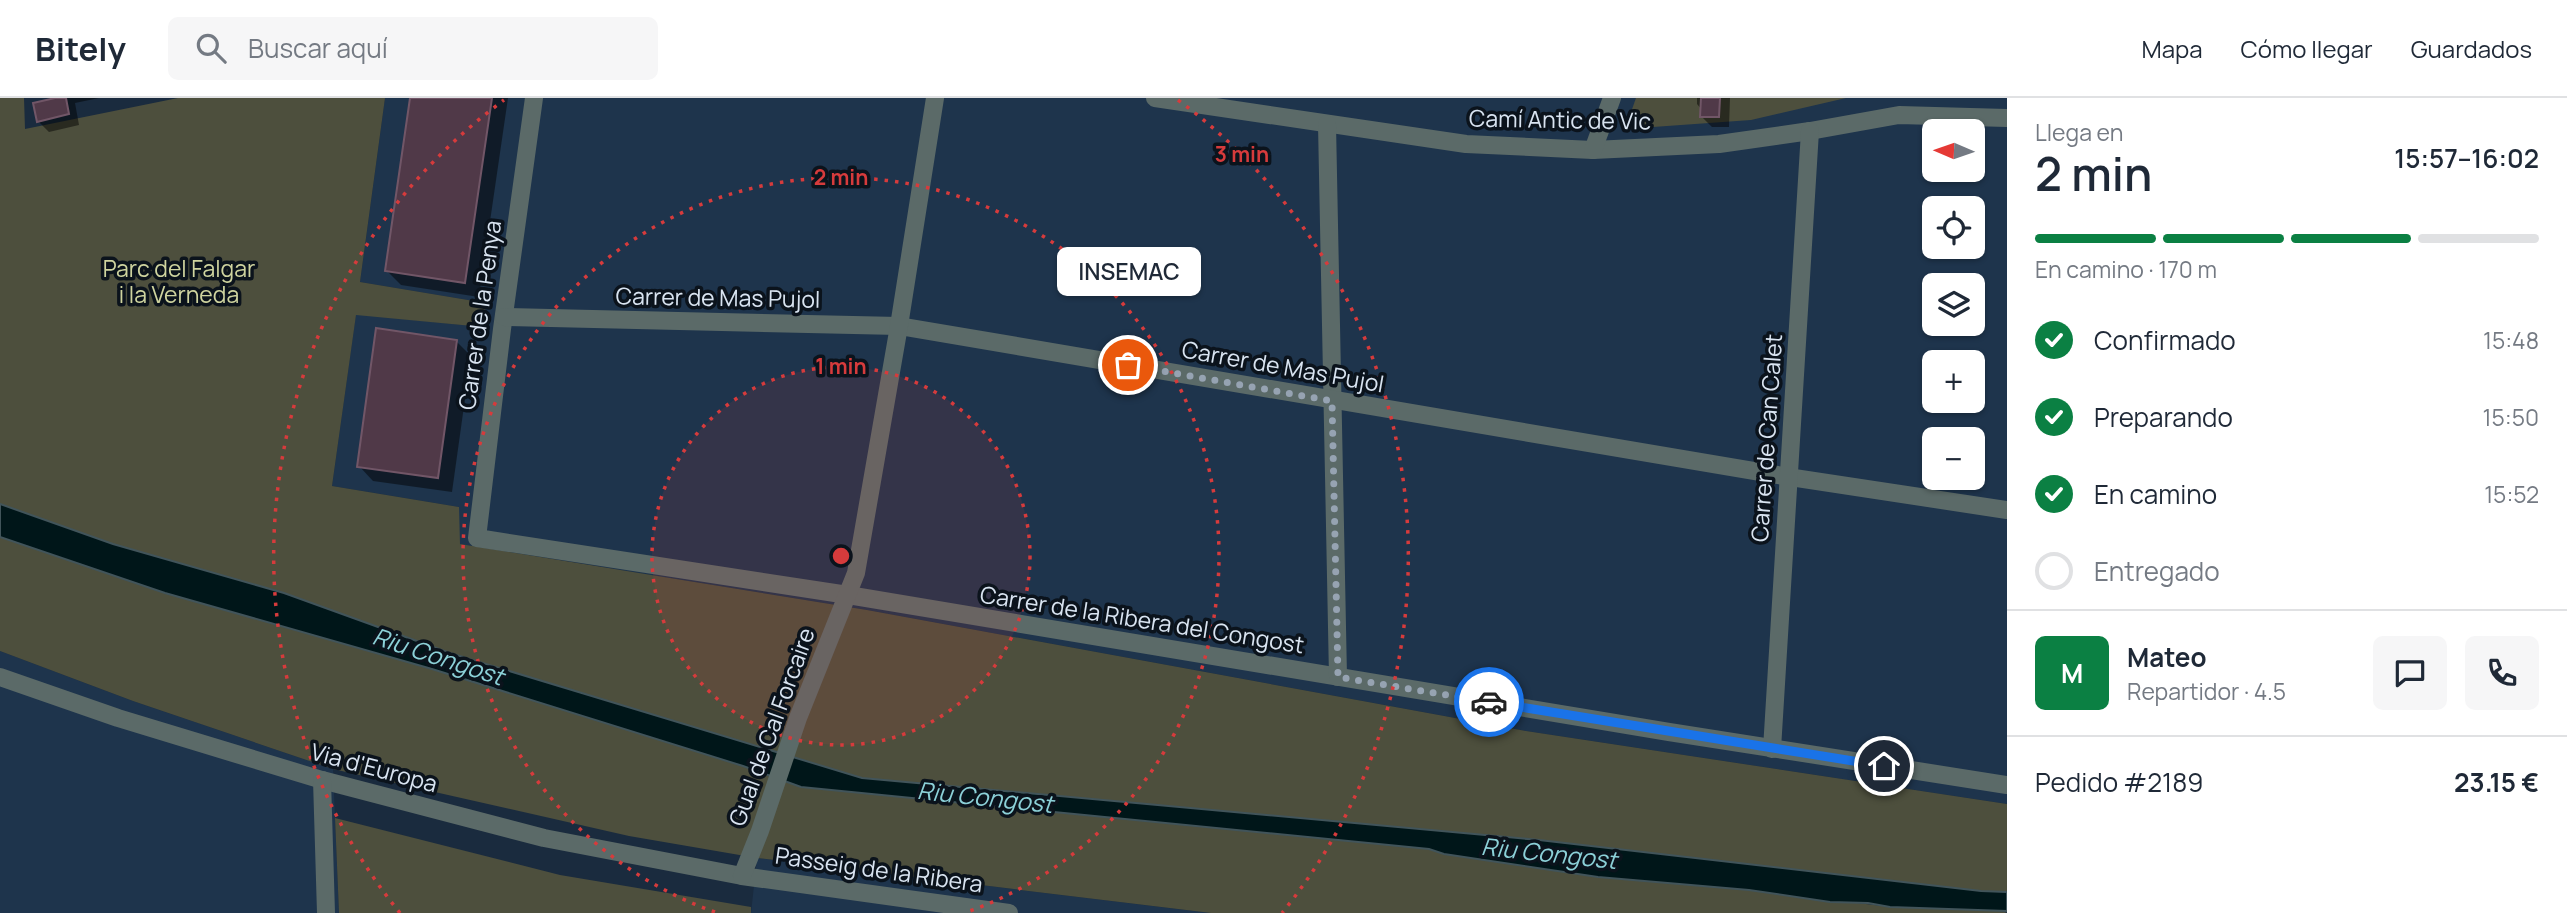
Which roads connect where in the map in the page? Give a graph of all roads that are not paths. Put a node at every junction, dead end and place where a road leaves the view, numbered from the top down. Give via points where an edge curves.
1 (534, 98) edge
2 (934, 98) edge
3 (1154, 98) edge
4 (1612, 98) edge
5 (2007, 118) edge
6 (1327, 124) junction
7 (1810, 131) junction
8 (1593, 150) junction
9 (504, 317) junction
10 (899, 326) junction
11 (1332, 401) junction
12 (1789, 477) junction
13 (2007, 510) edge
14 (477, 538) joint
15 (844, 603) junction
16 (0, 677) edge
17 (1338, 677) junction
18 (1772, 748) junction
19 (322, 780) junction
20 (2007, 785) edge
21 (742, 876) junction
22 (937, 908) edge
23 (326, 913) edge
24 (1009, 913) edge

1 - 9 street, Carrer de la Penya
2 - 10 street, Gual de Cal Forcaire
3 - 6 street, Camí Antic de Vic
4 - 8 street
5 - 7 street, Camí Antic de Vic via 1899,115
6 - 8 street, Camí Antic de Vic via 1466,144
6 - 11 street
7 - 8 street, Camí Antic de Vic via 1719,144
7 - 12 street, Carrer de Can Calet
9 - 10 street, Carrer de Mas Pujol
9 - 14 street, Carrer de la Penya
10 - 11 street, Carrer de Mas Pujol
10 - 15 street, Gual de Cal Forcaire via 856,573
11 - 12 street, Carrer de Mas Pujol
11 - 17 street
12 - 13 street, Carrer de Mas Pujol
12 - 18 street, Carrer de Can Calet
14 - 15 street, Carrer de la Ribera del Congost
15 - 17 street, Carrer de la Ribera del Congost
15 - 21 street, Gual de Cal Forcaire
16 - 19 street, Via d'Europa
17 - 18 street, Carrer de la Ribera del Congost
18 - 20 street, Carrer de la Ribera del Congost
19 - 21 street, Via d'Europa via 544,838
19 - 23 street
21 - 22 street, Passeig de la Ribera
22 - 24 street, Passeig de la Ribera

